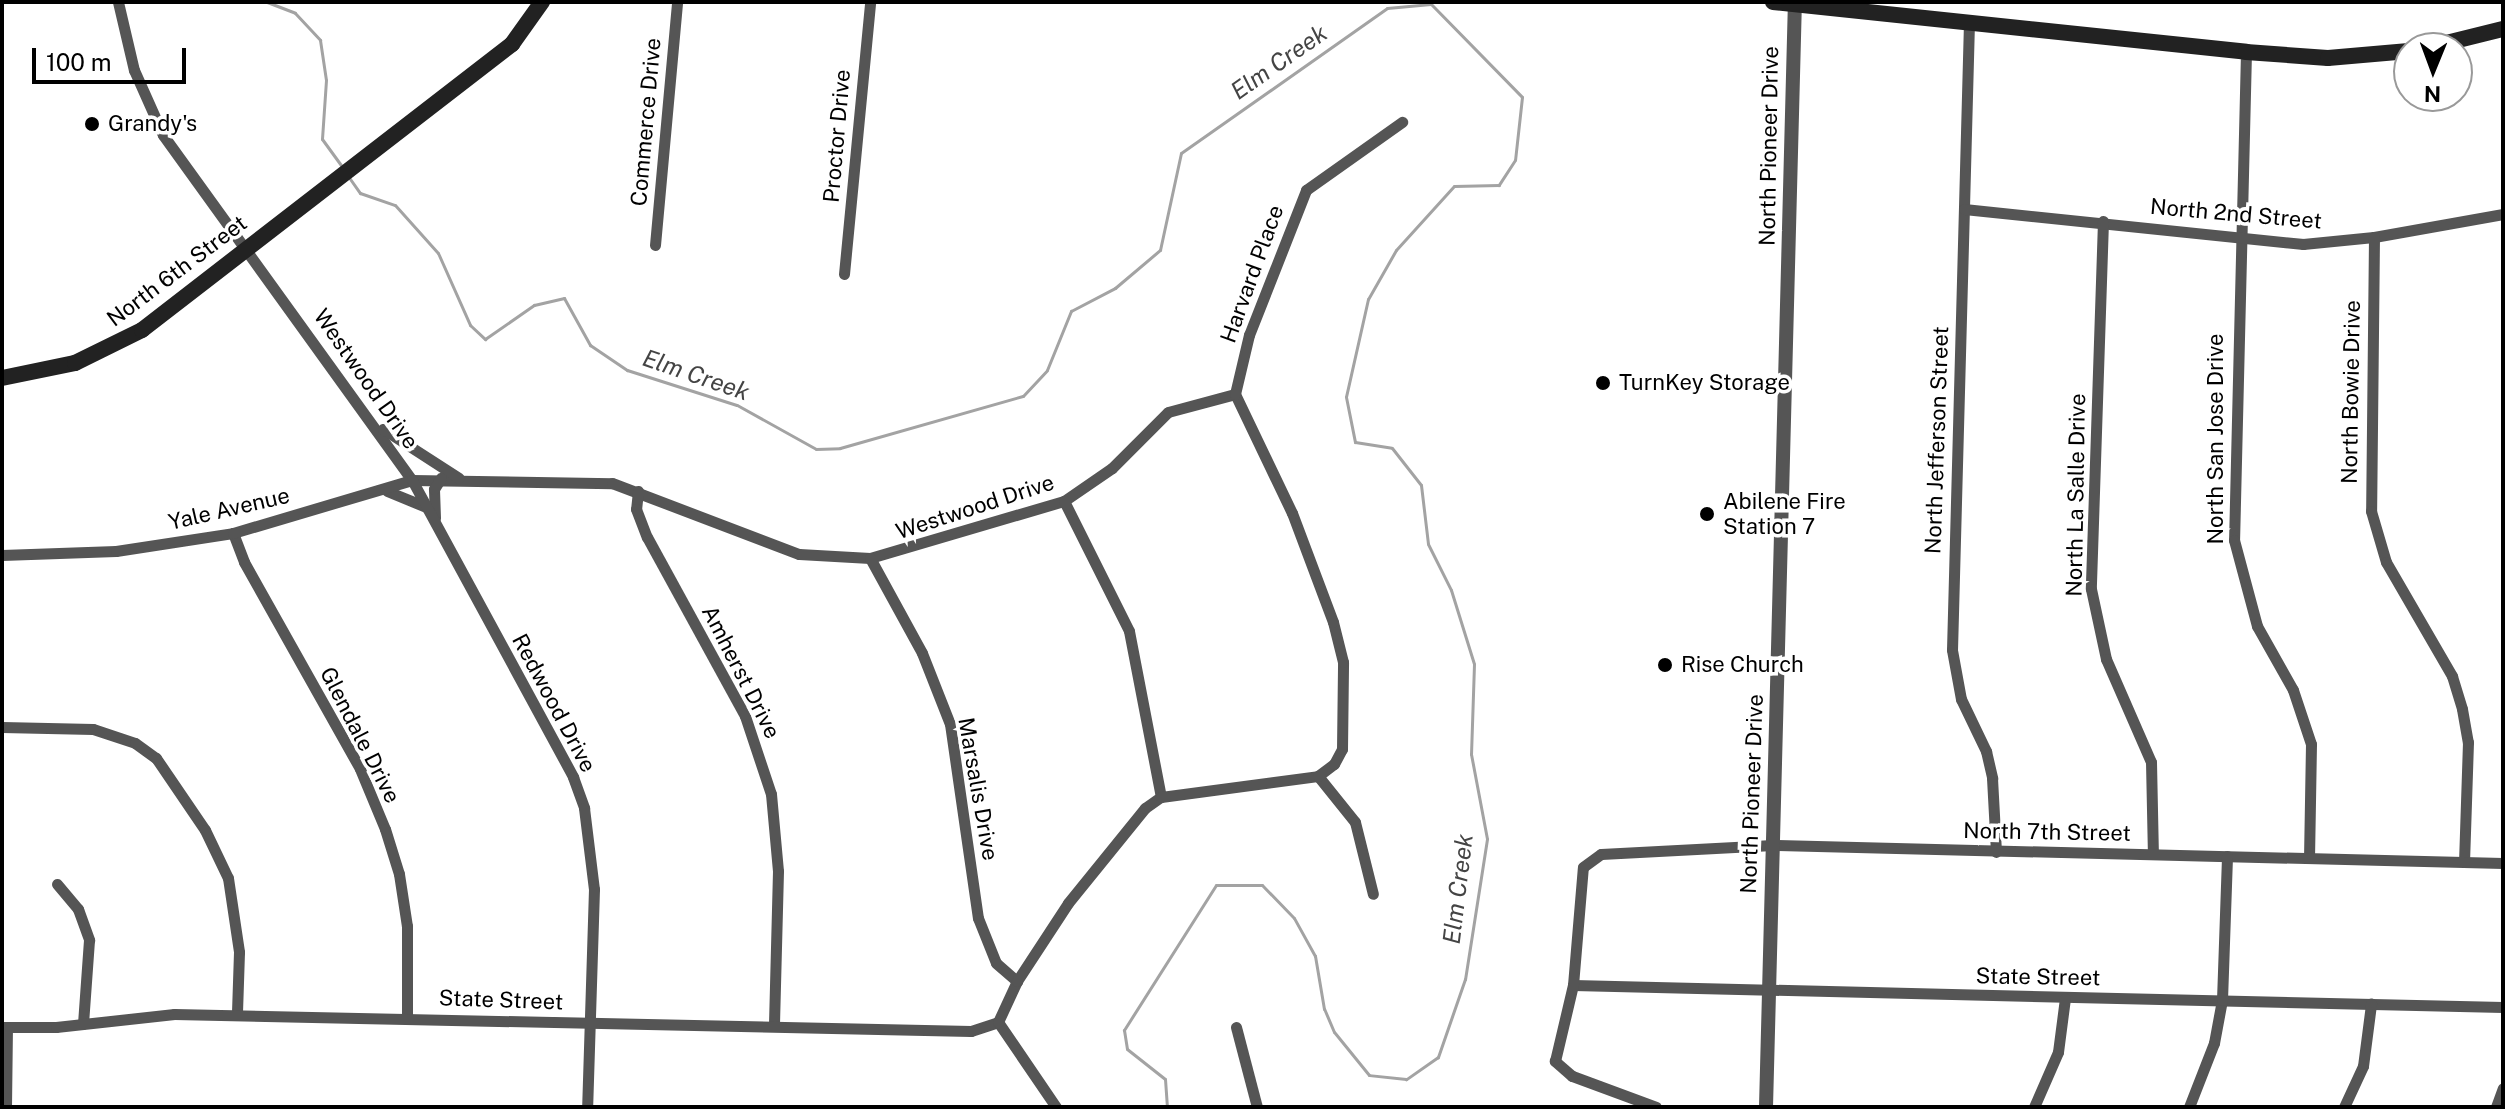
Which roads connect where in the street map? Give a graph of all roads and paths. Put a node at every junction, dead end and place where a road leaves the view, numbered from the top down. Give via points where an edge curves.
1 (118, 2) edge
2 (542, 2) edge
3 (677, 2) edge
4 (870, 2) edge
5 (1773, 2) edge
6 (1794, 3) edge
7 (1969, 22) junction
8 (2503, 29) edge
9 (2473, 36) edge
10 (2246, 52) junction
11 (2393, 52) edge
12 (1402, 122) dead end
13 (1964, 209) junction
14 (2503, 214) edge
15 (2103, 221) junction
16 (2238, 236) junction
17 (2374, 237) junction
18 (655, 245) dead end
19 (246, 248) junction
20 (844, 274) dead end
21 (2, 378) edge
22 (1235, 394) junction
23 (369, 418) junction
24 (397, 457) junction
25 (441, 478) junction
26 (412, 480) junction
27 (463, 480) junction
28 (382, 491) junction
29 (638, 491) junction
30 (1064, 501) junction
31 (426, 507) junction
32 (436, 526) junction
33 (233, 533) junction
34 (2, 555) edge
35 (870, 558) junction
36 (2, 727) edge
37 (1318, 776) junction
38 (1161, 797) junction
39 (1773, 845) junction
40 (1996, 852) junction
41 (2153, 854) junction
42 (2227, 856) junction
43 (2309, 858) junction
44 (2464, 862) junction
45 (2503, 863) edge
46 (57, 884) dead end
47 (1373, 894) dead end
48 (1017, 981) junction
49 (1573, 985) junction
50 (1769, 991) junction
51 (2065, 998) junction
52 (2222, 1000) junction
53 (2371, 1004) junction
54 (2503, 1007) edge
55 (237, 1013) junction
56 (407, 1017) junction
57 (998, 1022) junction
58 (589, 1023) junction
59 (83, 1024) junction
60 (774, 1025) junction
61 (5, 1027) edge
62 (1236, 1027) dead end
63 (2503, 1088) edge
64 (6, 1107) edge
65 (587, 1107) edge
66 (1056, 1107) edge
67 (1257, 1107) edge
68 (1656, 1107) edge
69 (1766, 1107) edge
70 (2034, 1107) edge
71 (2189, 1107) edge
72 (2344, 1107) edge
73 (2496, 1107) edge

1 - 19 street, Westwood Drive via 134,70 158,127
2 - 19 main road, North 6th Street via 512,44
3 - 18 street, Commerce Drive
4 - 20 street, Proctor Drive
5 - 6 main road
6 - 7 main road
6 - 39 street, North Pioneer Drive
7 - 10 main road
7 - 13 street, North Jefferson Street
8 - 9 main road
10 - 11 main road via 2328,58
10 - 16 street, North San Jose Drive
12 - 22 street, Harvard Place via 1306,190 1249,335
13 - 15 street, North 2nd Street
13 - 40 street, North Jefferson Street via 1952,650 1961,699 1982,741 1992,778
14 - 17 street, North 2nd Street
15 - 16 street, North 2nd Street
15 - 41 street, North La Salle Drive via 2091,589 2101,645 2151,762
16 - 17 street, North 2nd Street via 2303,244
16 - 43 street, North San Jose Drive via 2234,540 2257,626 2293,690 2311,744
17 - 44 street, North Bowie Drive via 2371,511 2386,562 2452,676 2462,709 2468,742
19 - 21 main road, North 6th Street via 142,330 107,350 42,372
19 - 23 street, Westwood Drive
22 - 30 street, Westwood Drive via 1168,412 1112,468
22 - 37 street via 1309,551 1343,662 1342,749
23 - 24 street, Westwood Drive
23 - 27 street
24 - 26 street, Westwood Drive
24 - 28 street via 395,473
25 - 26 street, Westwood Drive
25 - 27 street, Westwood Drive
25 - 32 street via 433,496
26 - 28 street, Yale Avenue
26 - 31 street, Redwood Drive
27 - 29 street, Westwood Drive via 612,483
28 - 31 street via 408,496
28 - 33 street, Yale Avenue
29 - 35 street, Westwood Drive via 799,554
29 - 60 street, Amherst Drive via 636,509 647,537 745,716 771,794 778,857
30 - 35 street, Westwood Drive
30 - 38 street via 1129,631
31 - 32 street, Redwood Drive
32 - 58 street, Redwood Drive via 567,765 584,808 594,889
33 - 34 street, Yale Avenue via 116,551
33 - 56 street, Glendale Drive via 244,562 360,769 385,829 407,926
35 - 48 street, Marsalis Drive via 922,653 950,724 978,918 996,963
36 - 55 street via 93,729 135,743 156,758 205,830 228,878 239,952
37 - 38 street
37 - 47 street via 1355,822
38 - 48 street via 1145,808 1068,903
39 - 40 street, North 7th Street
39 - 49 street, North 7th Street via 1699,846 1591,858 1583,867
39 - 50 street, North Pioneer Drive
40 - 41 street, North 7th Street
41 - 42 street, North 7th Street
42 - 43 street, North 7th Street
42 - 52 street
43 - 44 street, North 7th Street
44 - 45 street, North 7th Street
46 - 59 street via 78,909 89,940
48 - 57 street
49 - 50 street, State Street
49 - 68 street via 1555,1061 1572,1076
50 - 51 street, State Street
50 - 69 street, North Pioneer Drive
51 - 52 street, State Street
51 - 70 street via 2058,1052
52 - 53 street, State Street
52 - 71 street via 2204,1077
53 - 54 street, State Street
53 - 72 street via 2363,1066
55 - 56 street, State Street
55 - 59 street, State Street
56 - 58 street, State Street
57 - 60 street, State Street via 971,1031
57 - 66 street
58 - 60 street, State Street
58 - 65 street, Redwood Drive
59 - 61 street, State Street
61 - 64 street
62 - 67 street
63 - 73 street

